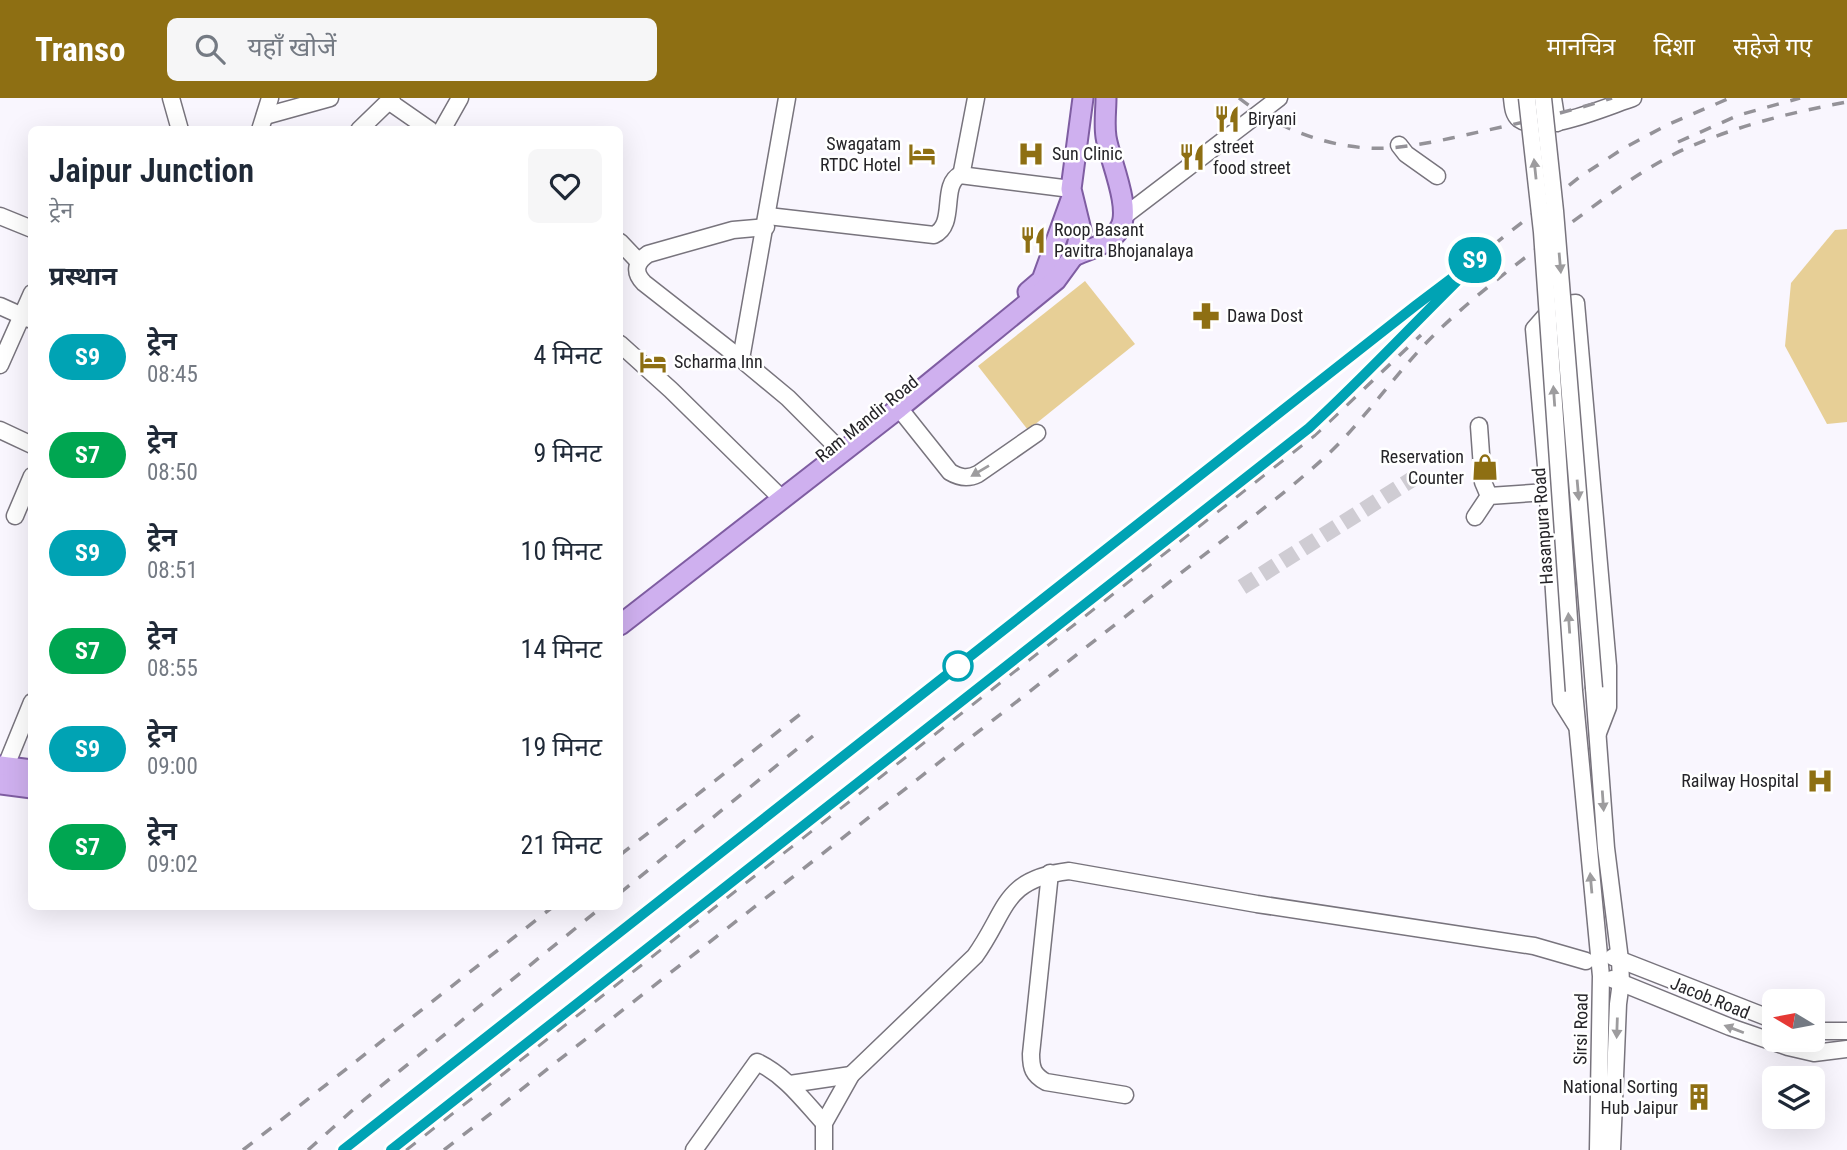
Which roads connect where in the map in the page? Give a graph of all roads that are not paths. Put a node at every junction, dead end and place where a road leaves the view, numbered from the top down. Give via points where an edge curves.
1 (171, 98) edge
2 (270, 98) edge
3 (330, 98) edge
4 (391, 98) edge
5 (460, 98) edge
6 (787, 98) edge
7 (976, 98) edge
8 (1083, 98) edge
9 (1106, 98) edge
10 (1512, 98) edge
11 (1527, 98) edge
12 (1543, 98) edge
13 (1553, 98) edge
14 (1633, 98) edge
15 (1271, 100) edge
16 (262, 123) edge
17 (1557, 123) junction
18 (179, 126) edge
19 (363, 126) edge
20 (424, 126) edge
21 (444, 126) edge
22 (1399, 145) dead end
23 (960, 175) junction
24 (1437, 176) dead end
25 (1073, 199) junction
26 (0, 216) edge
27 (1123, 218) junction
28 (767, 221) junction
29 (28, 227) edge
30 (623, 245) edge
31 (1073, 256) junction
32 (639, 262) junction
33 (0, 306) edge
34 (27, 318) edge
35 (623, 347) edge
36 (741, 359) junction
37 (0, 365) edge
38 (899, 408) junction
39 (1479, 426) dead end
40 (0, 430) edge
41 (1037, 433) dead end
42 (28, 443) edge
43 (835, 444) junction
44 (28, 485) edge
45 (1547, 492) junction
46 (776, 494) junction
47 (1489, 496) junction
48 (15, 516) dead end
49 (1475, 517) dead end
50 (623, 610) edge
51 (623, 623) edge
52 (28, 711) edge
53 (1576, 725) junction
54 (1598, 733) junction
55 (28, 771) edge
56 (1, 774) edge
57 (28, 786) edge
58 (1051, 873) junction
59 (1592, 956) junction
60 (1620, 960) junction
61 (1601, 976) junction
62 (1621, 982) junction
63 (1762, 1015) edge
64 (1825, 1031) edge
65 (1847, 1031) edge
66 (1847, 1049) edge
67 (851, 1075) junction
68 (790, 1084) junction
69 (1125, 1095) dead end
70 (824, 1123) junction
71 (694, 1150) edge
72 (824, 1150) edge
73 (1598, 1150) edge
74 (1612, 1150) edge

1 - 18 street
2 - 16 street
3 - 16 street
4 - 19 street
4 - 20 street
5 - 21 street
6 - 28 street
7 - 23 street
8 - 25 main road
9 - 27 main road via 1105,135
10 - 17 street via 1520,120
53 -> 11 street, Hasanpura Road, bridge via 1542,232
12 -> 54 street, Sirsi Road, bridge
13 - 17 street
14 - 17 street
15 - 27 street
22 - 24 street
23 - 25 street
23 - 28 street via 952,183 944,226 934,235
25 - 31 main road via 1081,230
25 - 43 main road, Ram Mandir Road via 1042,280
26 - 29 street
27 - 31 main road via 1110,239
28 - 32 street via 648,254
28 - 36 street
30 - 32 street
31 - 38 main road via 1056,280
32 - 36 street via 637,273 644,283
33 - 34 street
34 - 37 street
35 - 46 street
36 - 43 street
41 -> 38 street via 978,474 962,477 950,472
38 - 51 main road
39 - 47 street via 1483,482
40 - 42 street
43 - 46 main road, Ram Mandir Road
44 - 48 street
45 - 47 street
45 - 53 street via 1561,701
45 - 54 street via 1534,329 1555,305 1576,303 1608,666 1608,707
46 - 50 main road, Ram Mandir Road
47 - 49 street
52 - 56 street
59 -> 53 street, Hasanpura Road
54 -> 60 street, Sirsi Road
55 - 56 main road
56 - 57 main road
58 - 59 street, Jacob Road via 1069,871
58 - 67 street via 1024,883 1005,902 975,956
58 - 69 street via 1032,1071 1046,1082
59 - 60 street, Jacob Road
59 - 61 street
60 - 62 street, Sirsi Road
60 - 63 street, Jacob Road
61 - 62 street, Jacob Road
61 - 73 street, Sirsi Road
66 -> 62 street, Jacob Road via 1814,1053 1788,1047
62 -> 74 street, Sirsi Road
64 - 65 street
67 - 68 street
67 - 70 street
68 - 70 street
68 - 71 street via 757,1062
70 - 72 street

